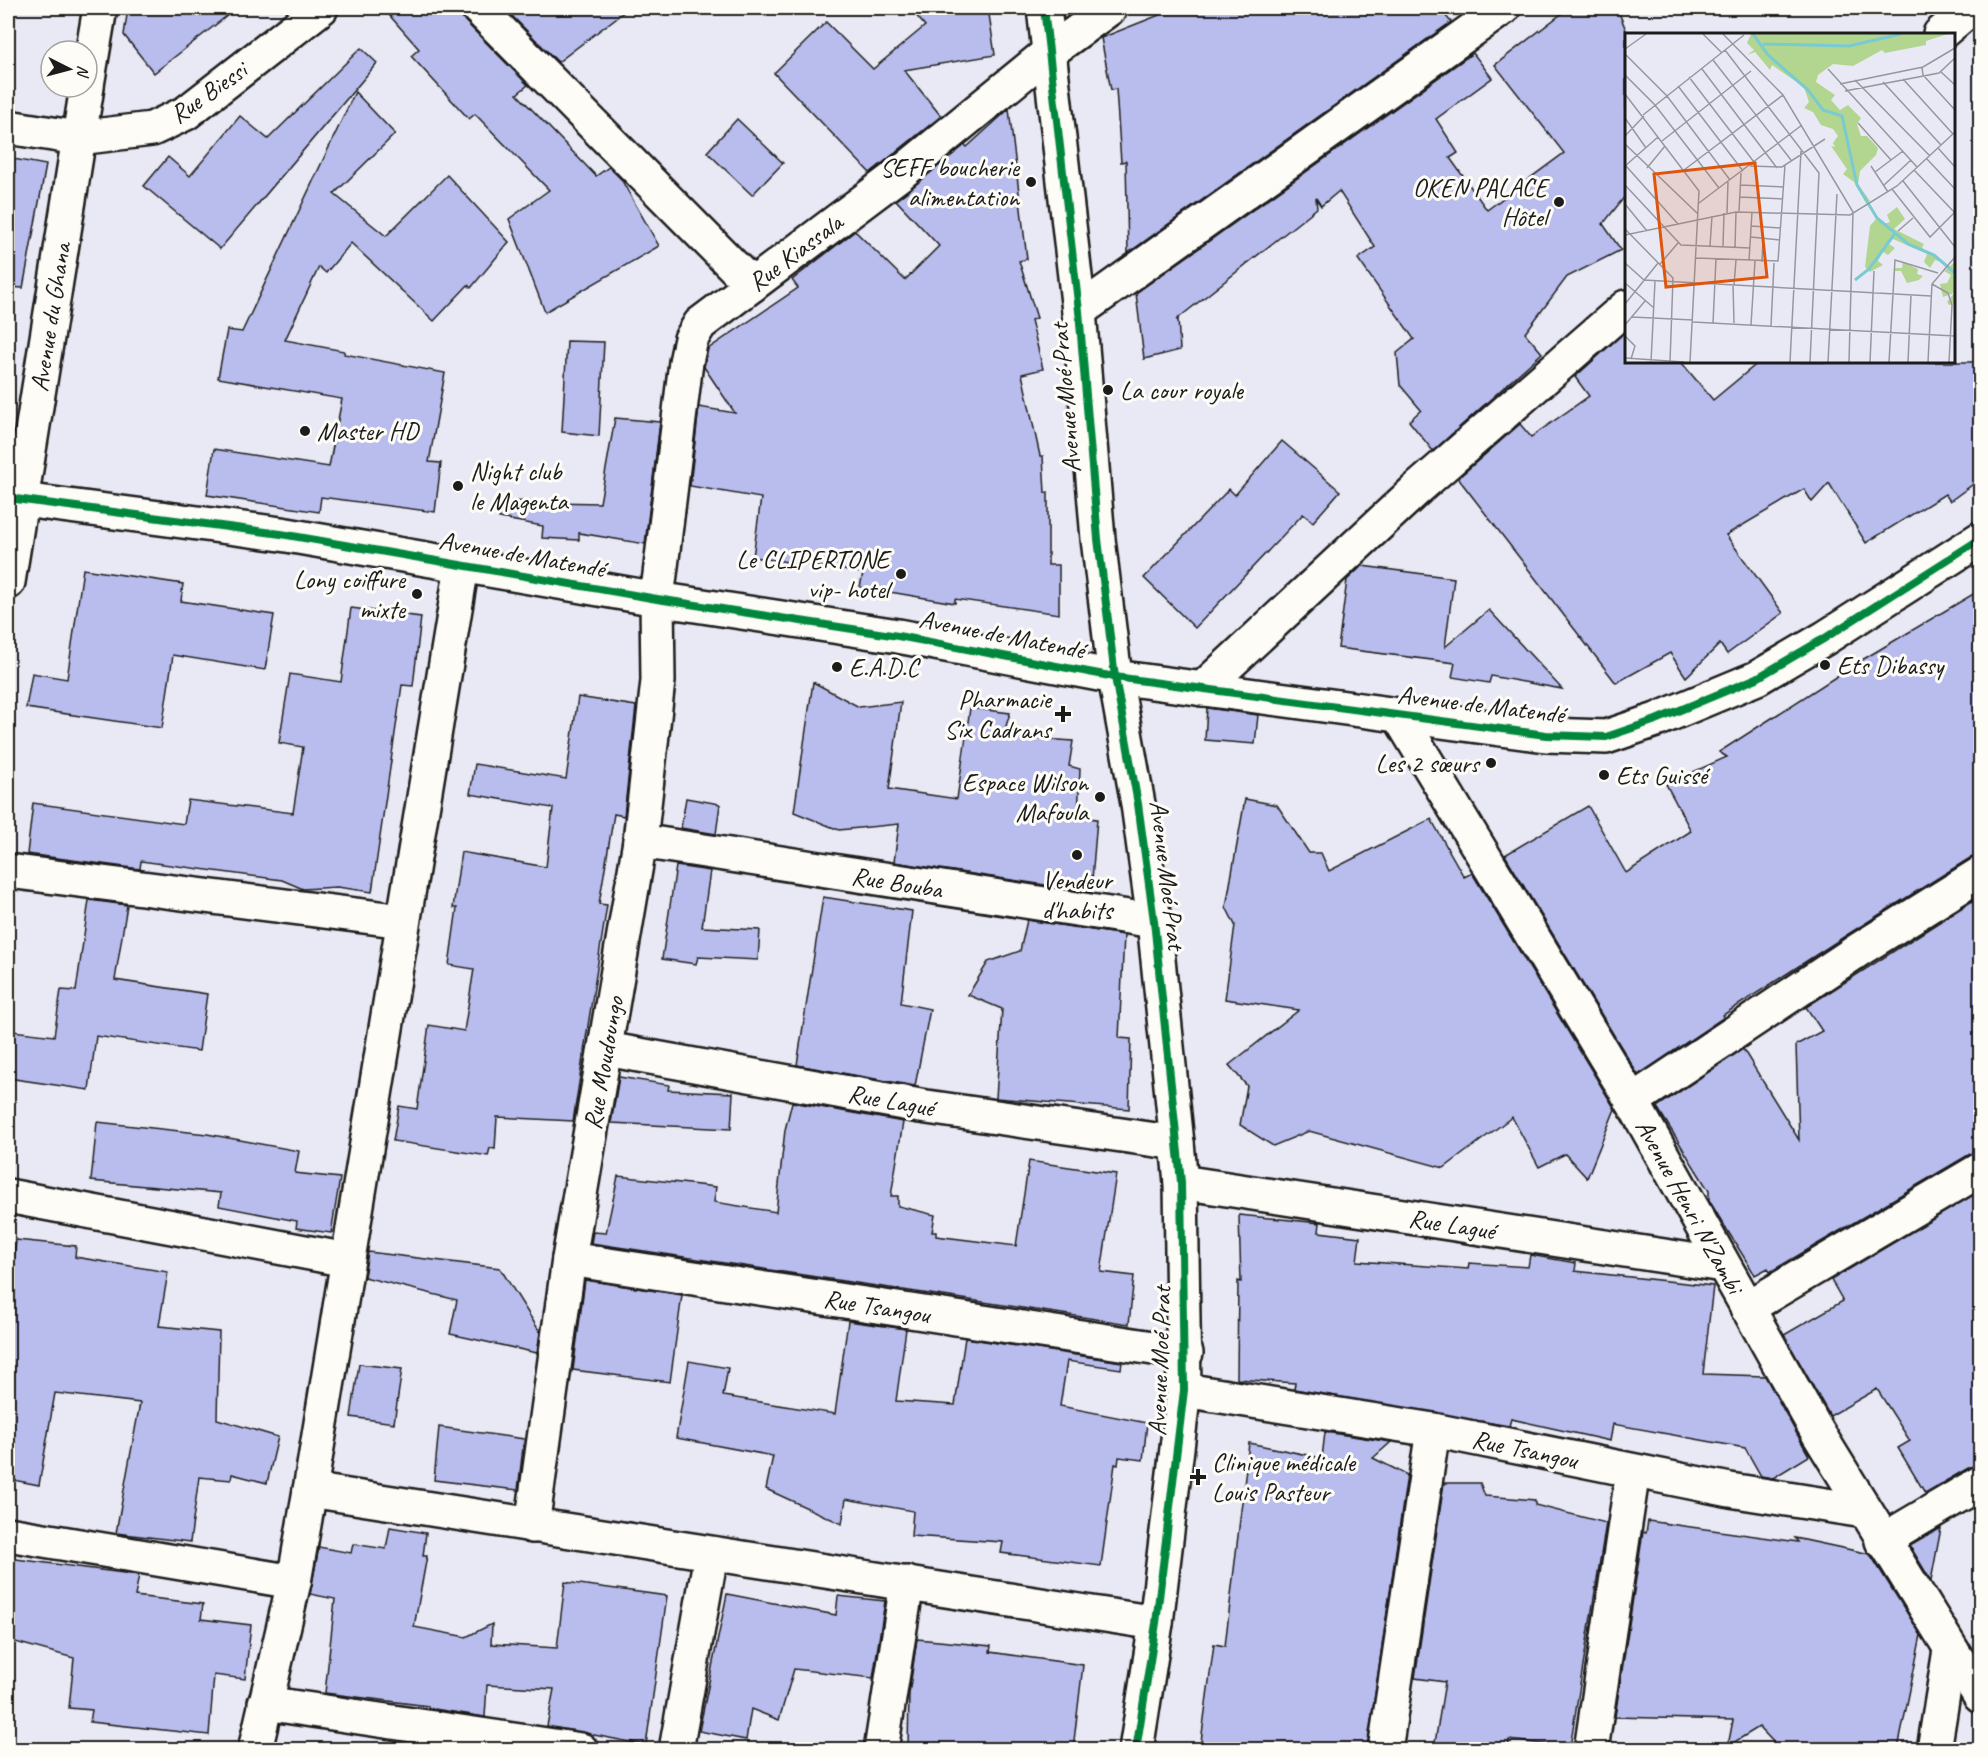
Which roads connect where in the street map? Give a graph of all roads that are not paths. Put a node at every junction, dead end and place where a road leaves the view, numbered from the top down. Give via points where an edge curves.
1 (100, 8) edge
2 (321, 8) edge
3 (478, 8) edge
4 (1044, 8) edge
5 (1110, 8) edge
6 (1503, 8) edge
7 (1971, 8) edge
8 (1941, 33) edge
9 (95, 39) edge
10 (1048, 53) junction
11 (85, 99) edge
12 (8, 127) edge
13 (78, 138) junction
14 (752, 285) junction
15 (1625, 308) edge
16 (1079, 311) junction
17 (14, 499) edge
18 (1980, 539) edge
19 (462, 566) junction
20 (8, 582) edge
21 (657, 599) junction
22 (1115, 677) junction
23 (1202, 688) junction
24 (1399, 716) junction
25 (640, 841) junction
26 (8, 871) edge
27 (1980, 874) edge
28 (403, 921) junction
29 (1154, 921) junction
30 (606, 1049) junction
31 (1632, 1101) junction
32 (1177, 1143) junction
33 (1980, 1170) edge
34 (1181, 1182) junction
35 (8, 1196) edge
36 (569, 1259) junction
37 (347, 1260) junction
38 (1723, 1265) junction
39 (1747, 1308) junction
40 (1186, 1353) junction
41 (1184, 1390) junction
42 (1432, 1430) junction
43 (1633, 1471) junction
44 (1980, 1483) edge
45 (310, 1490) junction
46 (1864, 1511) junction
47 (532, 1526) junction
48 (8, 1534) edge
49 (1882, 1541) junction
50 (711, 1555) junction
51 (294, 1582) junction
52 (907, 1583) junction
53 (1155, 1623) junction
54 (1950, 1650) junction
55 (1980, 1696) edge
56 (265, 1703) junction
57 (255, 1749) edge
58 (581, 1749) edge
59 (676, 1749) edge
60 (881, 1749) edge
61 (1136, 1749) edge
62 (1385, 1749) edge
63 (1591, 1749) edge
64 (1934, 1749) edge

1 - 9 street, Avenue du Ghana
2 - 13 street, Rue Biessi via 186,113 152,129
3 - 14 street
4 - 10 street, Avenue Moé Prat
5 - 10 street, Rue Kiassala
6 - 16 street
7 - 8 street
10 - 14 street, Rue Kiassala via 901,173
10 - 16 street, Avenue Moé Prat
11 - 13 street, Avenue du Ghana
12 - 13 street, Rue Biessi
13 - 17 street, Avenue du Ghana
14 - 21 street, Rue Kiassala via 700,324 691,339
15 - 23 street via 1417,489
16 - 22 street, Avenue Moé Prat via 1098,539
17 - 19 street, Avenue de Matendé via 281,534
17 - 20 street, Avenue du Ghana
18 - 24 street, Avenue de Matendé via 1757,678 1606,737 1546,735
19 - 21 street, Avenue de Matendé
19 - 28 street
21 - 22 street, Avenue de Matendé via 898,636
21 - 25 street, Rue Moudoungo via 658,681
22 - 23 street, Avenue de Matendé
22 - 29 street, Avenue Moé Prat
23 - 24 street, Avenue de Matendé
24 - 31 street, Avenue Henri N'Zambi
25 - 29 street, Rue Bouba
25 - 30 street, Rue Moudoungo
26 - 28 street
27 - 31 street via 1860,948
28 - 37 street
29 - 32 street, Avenue Moé Prat
30 - 32 street, Rue Lagué via 920,1106
30 - 36 street, Rue Moudoungo
31 - 38 street, Avenue Henri N'Zambi
32 - 34 street, Avenue Moé Prat
33 - 39 street
34 - 38 street, Rue Lagué
34 - 40 street, Avenue Moé Prat
35 - 37 street
36 - 40 street, Rue Tsangou
36 - 47 street, Rue Moudoungo
37 - 45 street
38 - 39 street, Avenue Henri N'Zambi
39 - 46 street, Avenue Henri N'Zambi
40 - 41 street, Avenue Moé Prat
41 - 42 street, Rue Tsangou
41 - 53 street, Avenue Moé Prat
42 - 43 street, Rue Tsangou
42 - 62 street
43 - 46 street, Rue Tsangou
43 - 63 street
44 - 49 street
45 - 47 street
45 - 51 street
46 - 49 street, Avenue Henri N'Zambi
47 - 50 street
48 - 51 street
49 - 54 street, Avenue Henri N'Zambi
50 - 52 street
50 - 59 street
51 - 56 street
52 - 53 street
52 - 60 street
53 - 61 street, Avenue Moé Prat
54 - 55 street, Avenue Henri N'Zambi
54 - 64 street
56 - 57 street
56 - 58 street

